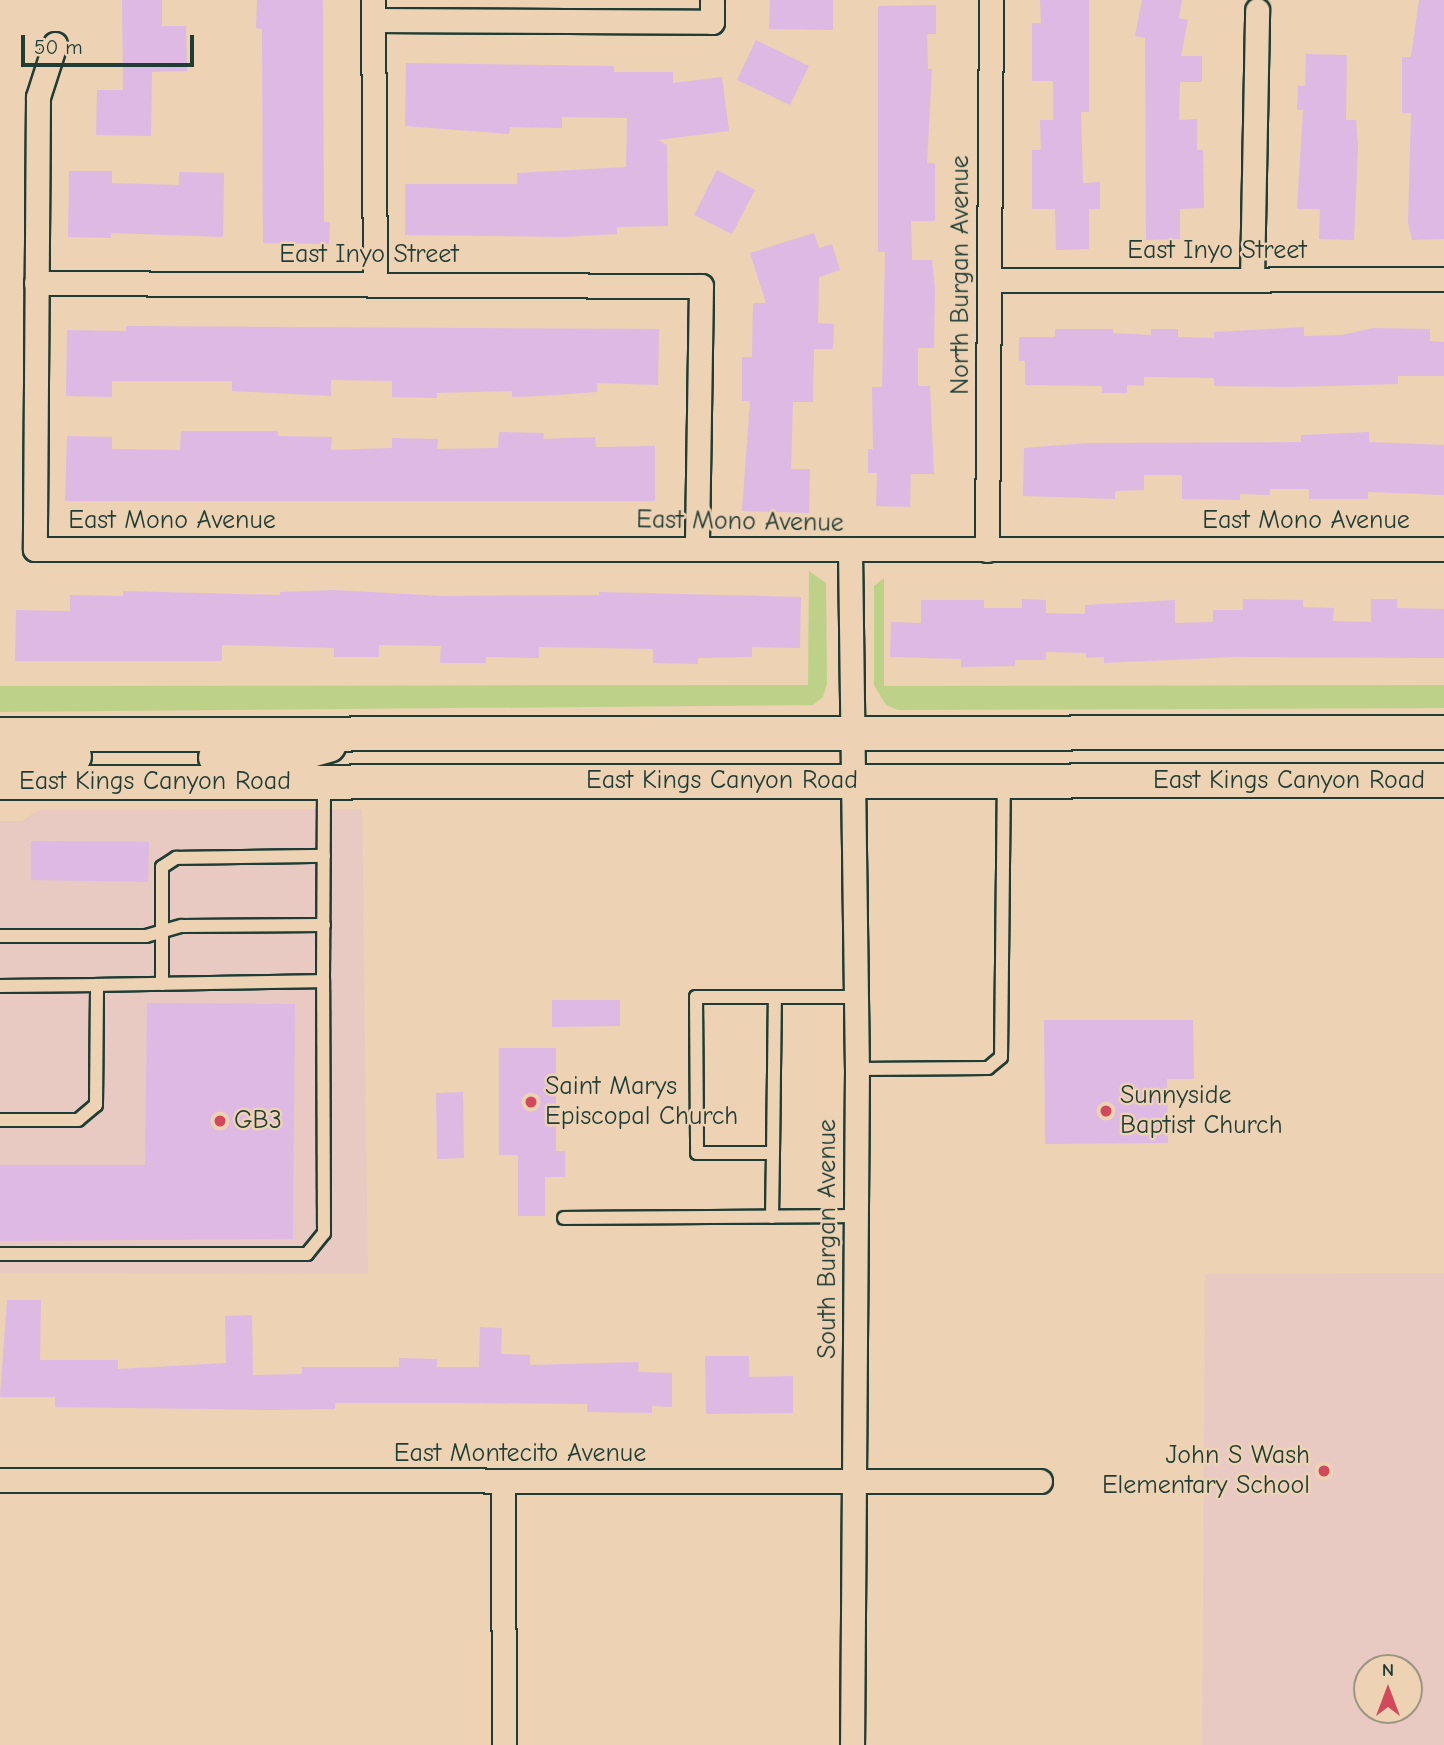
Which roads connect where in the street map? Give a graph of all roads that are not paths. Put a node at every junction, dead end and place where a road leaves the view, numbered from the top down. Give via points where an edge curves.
1 (991, 0) edge
2 (373, 10) edge
3 (1256, 10) dead end
4 (712, 11) edge
5 (55, 44) dead end
6 (989, 279) junction
7 (1252, 279) junction
8 (1444, 279) edge
9 (375, 282) junction
10 (36, 283) junction
11 (698, 548) junction
12 (1444, 549) edge
13 (987, 550) junction
14 (850, 551) junction
15 (1444, 732) edge
16 (371, 733) junction
17 (850, 733) junction
18 (0, 734) edge
19 (0, 780) edge
20 (851, 780) junction
21 (1444, 780) edge
22 (1004, 781) junction
23 (324, 782) junction
24 (324, 856) junction
25 (324, 925) junction
26 (161, 932) junction
27 (0, 936) edge
28 (323, 981) junction
29 (162, 984) junction
30 (97, 985) junction
31 (0, 986) edge
32 (775, 997) junction
33 (855, 997) junction
34 (857, 1069) junction
35 (0, 1120) edge
36 (773, 1153) junction
37 (856, 1216) junction
38 (772, 1217) junction
39 (564, 1218) dead end
40 (0, 1254) edge
41 (0, 1480) edge
42 (1040, 1481) dead end
43 (503, 1482) junction
44 (855, 1483) junction
45 (504, 1745) edge
46 (852, 1745) edge

1 - 6 street, North Burgan Avenue
2 - 4 street
2 - 9 street
3 - 7 street
5 - 10 street via 38,97
6 - 7 street, East Inyo Street
6 - 13 street, North Burgan Avenue
7 - 8 street, East Inyo Street
9 - 10 street, East Inyo Street
9 - 11 street, East Inyo Street via 701,286
10 - 11 street, East Mono Avenue via 35,549
11 - 14 street, East Mono Avenue
12 - 13 street, East Mono Avenue
13 - 14 street, East Mono Avenue
14 - 17 street
15 - 17 main road, East Kings Canyon Road
16 - 17 main road, East Kings Canyon Road
16 - 18 main road, East Kings Canyon Road
16 - 19 main road via 285,757 37,755 9,764
17 - 20 street, South Burgan Avenue
19 - 23 main road, East Kings Canyon Road
20 - 22 main road, East Kings Canyon Road
20 - 23 main road, East Kings Canyon Road
20 - 33 street, South Burgan Avenue
21 - 22 main road, East Kings Canyon Road
22 - 34 lane via 1001,1057 988,1068
23 - 24 lane
24 - 25 lane
24 - 26 lane via 176,858 162,867
25 - 26 lane via 182,926
25 - 28 lane
26 - 27 lane
26 - 29 lane
28 - 29 lane
28 - 40 lane via 324,1233 307,1254
29 - 30 lane
30 - 31 lane
30 - 35 lane via 96,1105 78,1120
32 - 33 lane
32 - 36 lane
32 - 36 lane via 696,997 698,1153
33 - 34 street, South Burgan Avenue
34 - 37 street, South Burgan Avenue
36 - 38 lane
37 - 38 lane
37 - 44 street, South Burgan Avenue
38 - 39 lane
41 - 43 street, East Montecito Avenue
42 - 44 street, East Montecito Avenue
43 - 44 street, East Montecito Avenue
43 - 45 street
44 - 46 street, South Burgan Avenue

